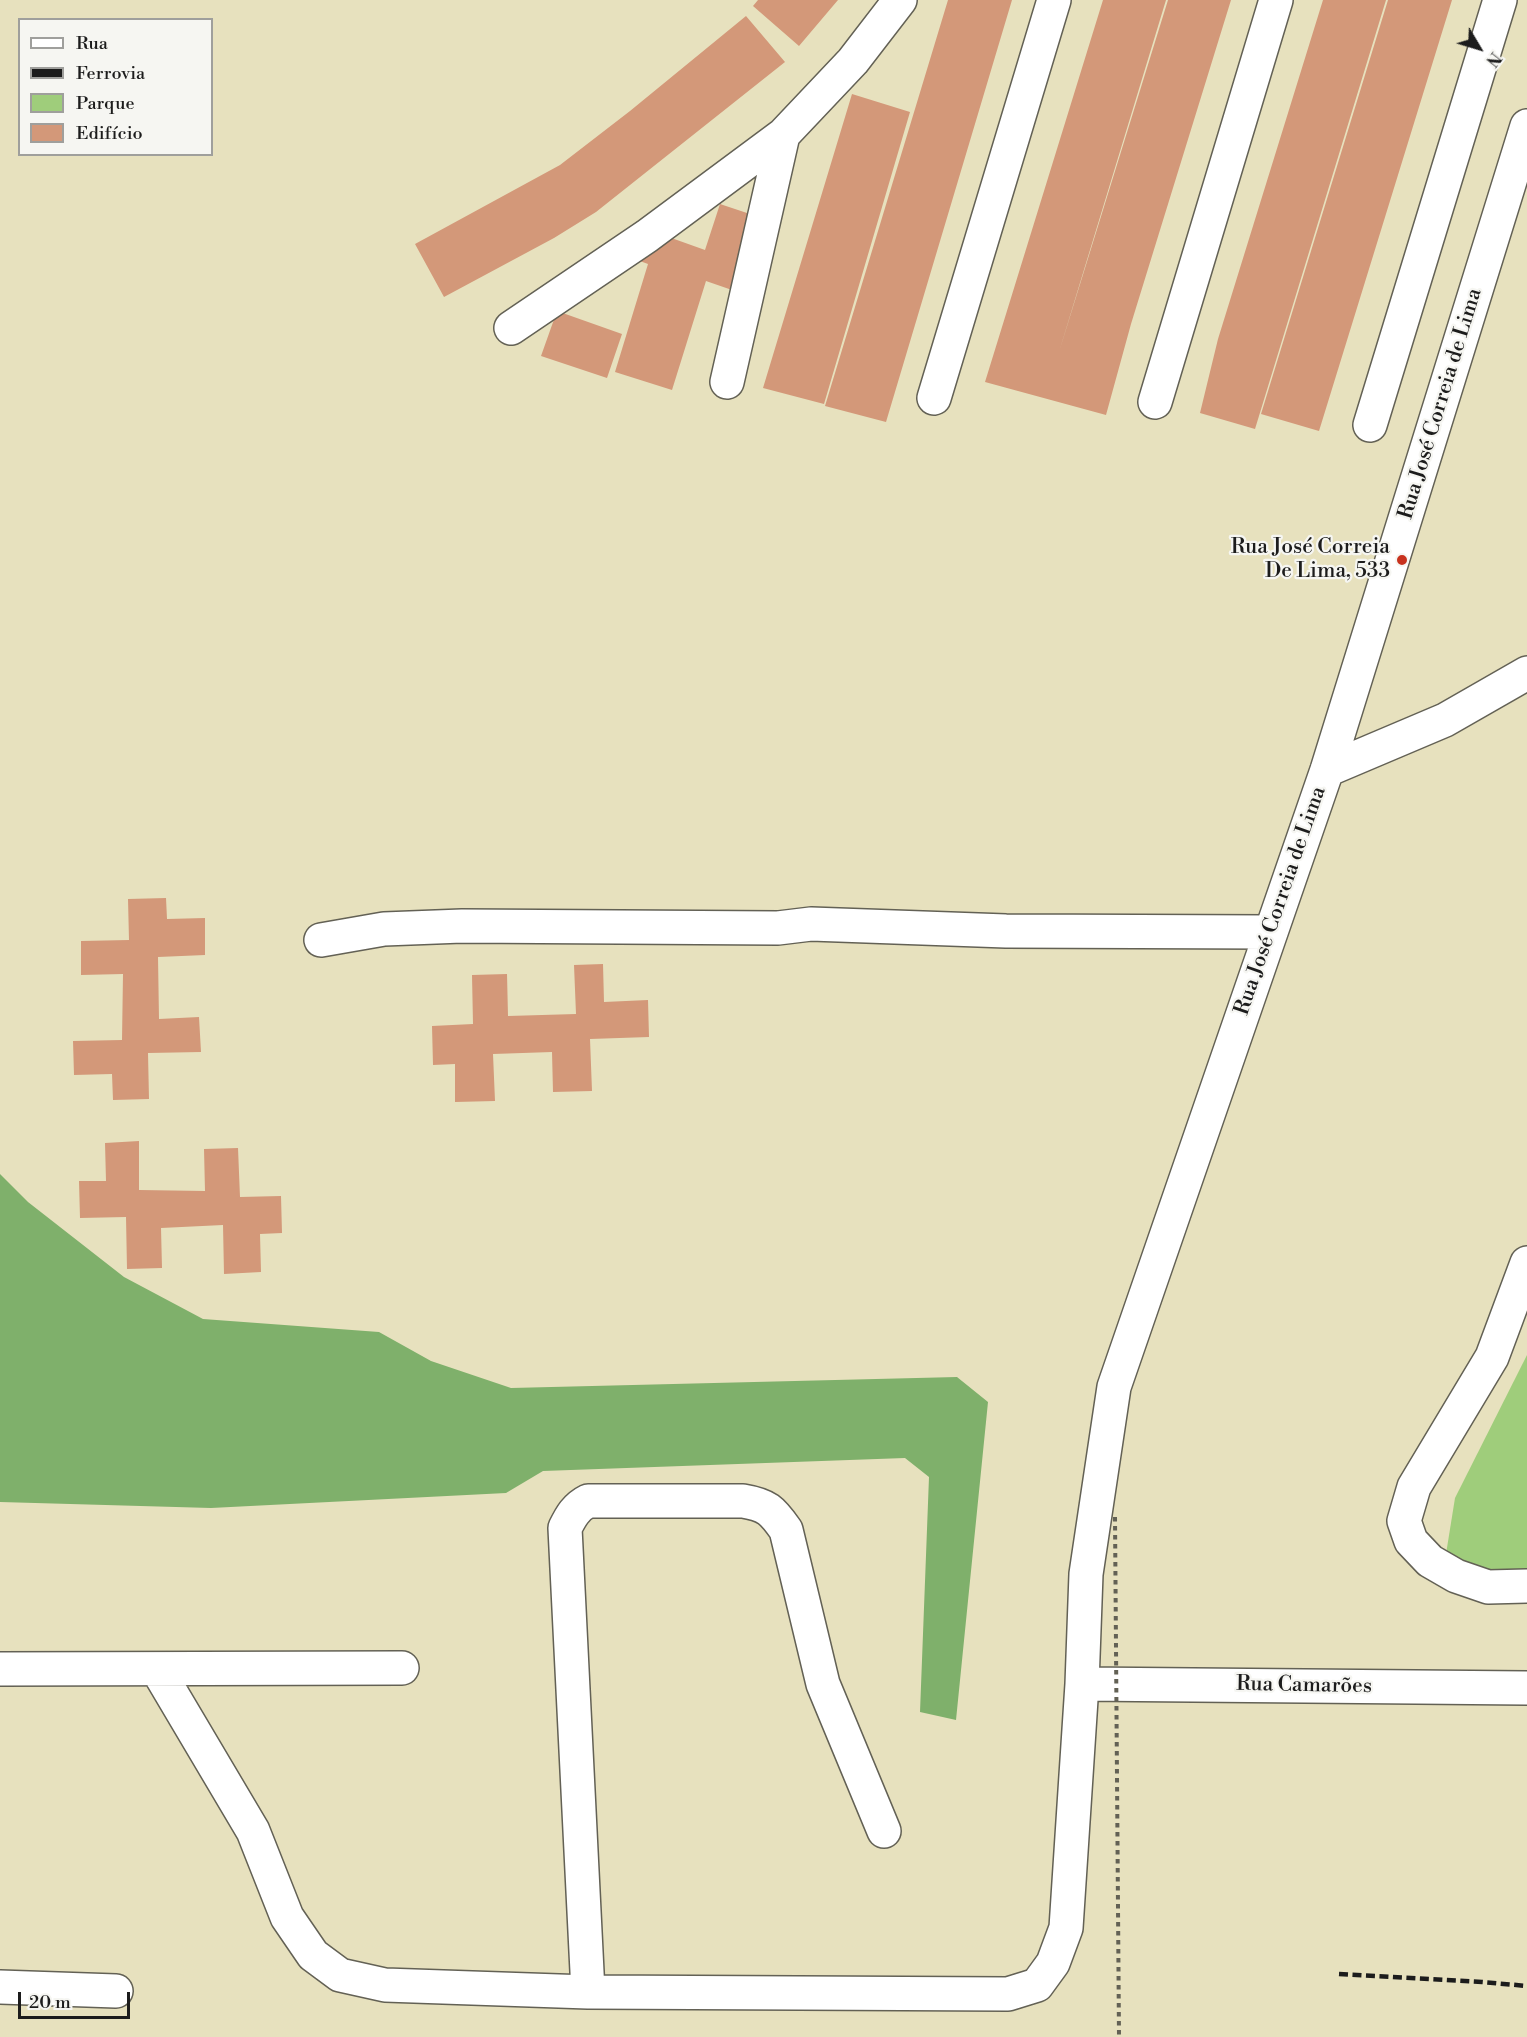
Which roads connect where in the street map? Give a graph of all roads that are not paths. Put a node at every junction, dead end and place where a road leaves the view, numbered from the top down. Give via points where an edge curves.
1 (900, 0) edge
2 (1054, 0) edge
3 (1276, 0) edge
4 (1500, 0) edge
5 (1527, 126) edge
6 (783, 135) junction
7 (511, 328) dead end
8 (727, 382) dead end
9 (934, 398) dead end
10 (1155, 402) dead end
11 (1370, 425) dead end
12 (1527, 674) edge
13 (1327, 770) junction
14 (1269, 932) junction
15 (321, 940) dead end
16 (1527, 1263) edge
17 (1527, 1586) edge
18 (402, 1668) dead end
19 (0, 1669) edge
20 (157, 1669) junction
21 (1082, 1684) junction
22 (1527, 1688) edge
23 (884, 1831) dead end
24 (0, 1987) edge
25 (116, 1991) dead end
26 (588, 1992) junction

1 - 6 street via 853,61
2 - 9 street
3 - 10 street
4 - 11 street
5 - 13 street, Rua José Correia de Lima
6 - 7 street via 647,236
6 - 8 street
12 - 13 street via 1445,720
13 - 14 street, Rua José Correia de Lima
14 - 15 street via 1006,931 810,924 778,928 462,926 384,929
14 - 21 street, Rua José Correia de Lima via 1114,1387 1086,1574
16 - 17 street via 1492,1357 1414,1487 1404,1521 1412,1541 1430,1561 1456,1576 1488,1587
18 - 20 street
19 - 20 street
20 - 26 street, Rua José Correia de Lima via 254,1831 287,1917 314,1955 340,1975 385,1985
21 - 22 street, Rua Camarões
21 - 26 street, Rua José Correia de Lima via 1066,1928 1053,1963 1036,1985 1008,1994
23 - 26 street via 823,1684 786,1530 774,1512 743,1501 588,1501 579,1506 565,1528
24 - 25 street

